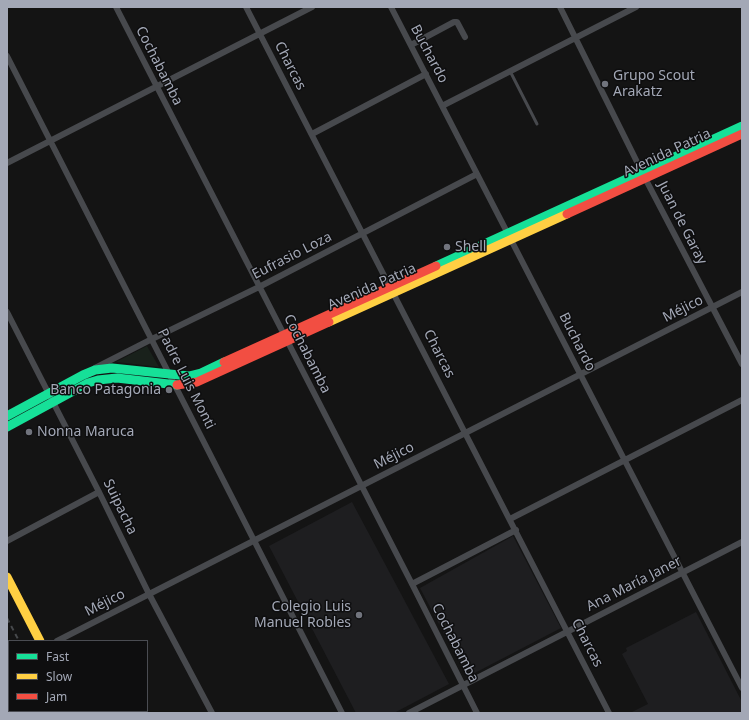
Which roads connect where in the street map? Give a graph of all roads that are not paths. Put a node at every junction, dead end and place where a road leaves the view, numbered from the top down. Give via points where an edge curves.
1 (116, 7) edge
2 (246, 7) edge
3 (312, 7) edge
4 (391, 7) edge
5 (560, 7) edge
6 (636, 7) edge
7 (260, 34) junction
8 (465, 37) dead end
9 (576, 38) junction
10 (411, 44) junction
11 (7, 56) edge
12 (510, 70) junction
13 (426, 74) junction
14 (156, 87) junction
15 (442, 106) junction
16 (537, 124) dead end
17 (742, 126) edge
18 (312, 134) junction
19 (742, 134) edge
20 (50, 141) junction
21 (7, 163) edge
22 (477, 174) junction
23 (644, 175) junction
24 (363, 233) junction
25 (510, 237) junction
26 (259, 287) junction
27 (392, 290) junction
28 (742, 292) edge
29 (712, 307) junction
30 (7, 312) edge
31 (152, 338) junction
32 (285, 338) junction
33 (116, 357) junction
34 (742, 364) edge
35 (114, 368) junction
36 (170, 374) junction
37 (580, 374) junction
38 (83, 375) junction
39 (117, 378) junction
40 (175, 385) junction
41 (49, 393) junction
42 (742, 400) edge
43 (54, 402) junction
44 (7, 416) edge
45 (7, 426) edge
46 (466, 433) junction
47 (624, 460) junction
48 (362, 486) junction
49 (99, 492) junction
50 (510, 519) junction
51 (516, 530) junction
52 (7, 541) edge
53 (254, 541) junction
54 (742, 542) edge
55 (683, 572) junction
56 (7, 577) edge
57 (412, 584) junction
58 (149, 594) junction
59 (568, 632) junction
60 (39, 640) edge
61 (59, 640) edge
62 (463, 685) junction
63 (742, 688) edge
64 (212, 713) edge
65 (342, 713) edge
66 (409, 713) edge
67 (477, 713) edge
68 (609, 713) edge

1 - 14 street, Cochabamba
2 - 7 street, Charcas
3 - 7 street
4 - 10 street, Buchardo
5 - 9 street, Juan de Garay
6 - 9 street
7 - 14 street
7 - 18 street, Charcas
8 - 10 street via 457,22 454,22
9 - 12 street
9 - 23 street, Juan de Garay
10 - 13 street, Buchardo
11 - 20 street, Padre Luis Monti
12 - 15 street
12 - 16 lane
13 - 15 street, Buchardo
13 - 18 street
14 - 20 street
14 - 26 street, Cochabamba
15 - 22 street, Buchardo
17 - 23 main road, Avenida Patria
18 - 24 street, Charcas
19 - 23 main road, Avenida Patria
20 - 21 street
20 - 31 street, Padre Luis Monti
22 - 24 street, Eufrasio Loza
22 - 25 street, Buchardo
23 - 25 main road, Avenida Patria
23 - 29 street, Juan de Garay
24 - 26 street, Eufrasio Loza
24 - 27 street, Charcas
25 - 27 main road, Avenida Patria
25 - 37 street, Buchardo
26 - 31 street, Eufrasio Loza
26 - 32 street, Cochabamba
27 - 32 main road, Avenida Patria
27 - 46 street, Charcas
28 - 29 street, Méjico
29 - 34 street, Juan de Garay
29 - 37 street, Méjico
30 - 41 street, Suipacha
31 - 33 street, Eufrasio Loza
31 - 36 street, Padre Luis Monti
32 - 36 main road, Avenida Patria via 201,373 189,376
32 - 40 main road, Avenida Patria via 197,382
32 - 48 street, Cochabamba
33 - 35 street
33 - 38 street, Eufrasio Loza
35 - 36 main road, Avenida Patria
35 - 38 main road, Avenida Patria via 104,368
35 - 39 street
36 - 40 street, Padre Luis Monti
37 - 46 street, Méjico
37 - 47 street, Buchardo
38 - 41 main road, Avenida Patria
39 - 40 main road, Avenida Patria
39 - 43 main road, Avenida Patria via 88,383
40 - 53 street, Padre Luis Monti
41 - 43 street, Suipacha
41 - 44 main road, Avenida Patria
42 - 47 street
43 - 45 main road, Avenida Patria
43 - 49 street, Suipacha
46 - 48 street, Méjico
46 - 50 street, Charcas
47 - 50 street
47 - 55 street, Buchardo
48 - 53 street, Méjico
48 - 57 street, Cochabamba
49 - 52 street
49 - 58 street, Suipacha
50 - 51 street, Charcas
51 - 57 street
51 - 59 street, Charcas
53 - 58 street, Méjico
53 - 65 street, Padre Luis Monti
54 - 55 street, Ana María Janer
55 - 59 street, Ana María Janer
55 - 63 street, Buchardo
56 - 60 main road
57 - 62 street, Cochabamba
58 - 61 street, Méjico
58 - 64 street, Suipacha
59 - 62 street, Ana María Janer
59 - 68 street, Charcas
62 - 66 street, Ana María Janer
62 - 67 street, Cochabamba

